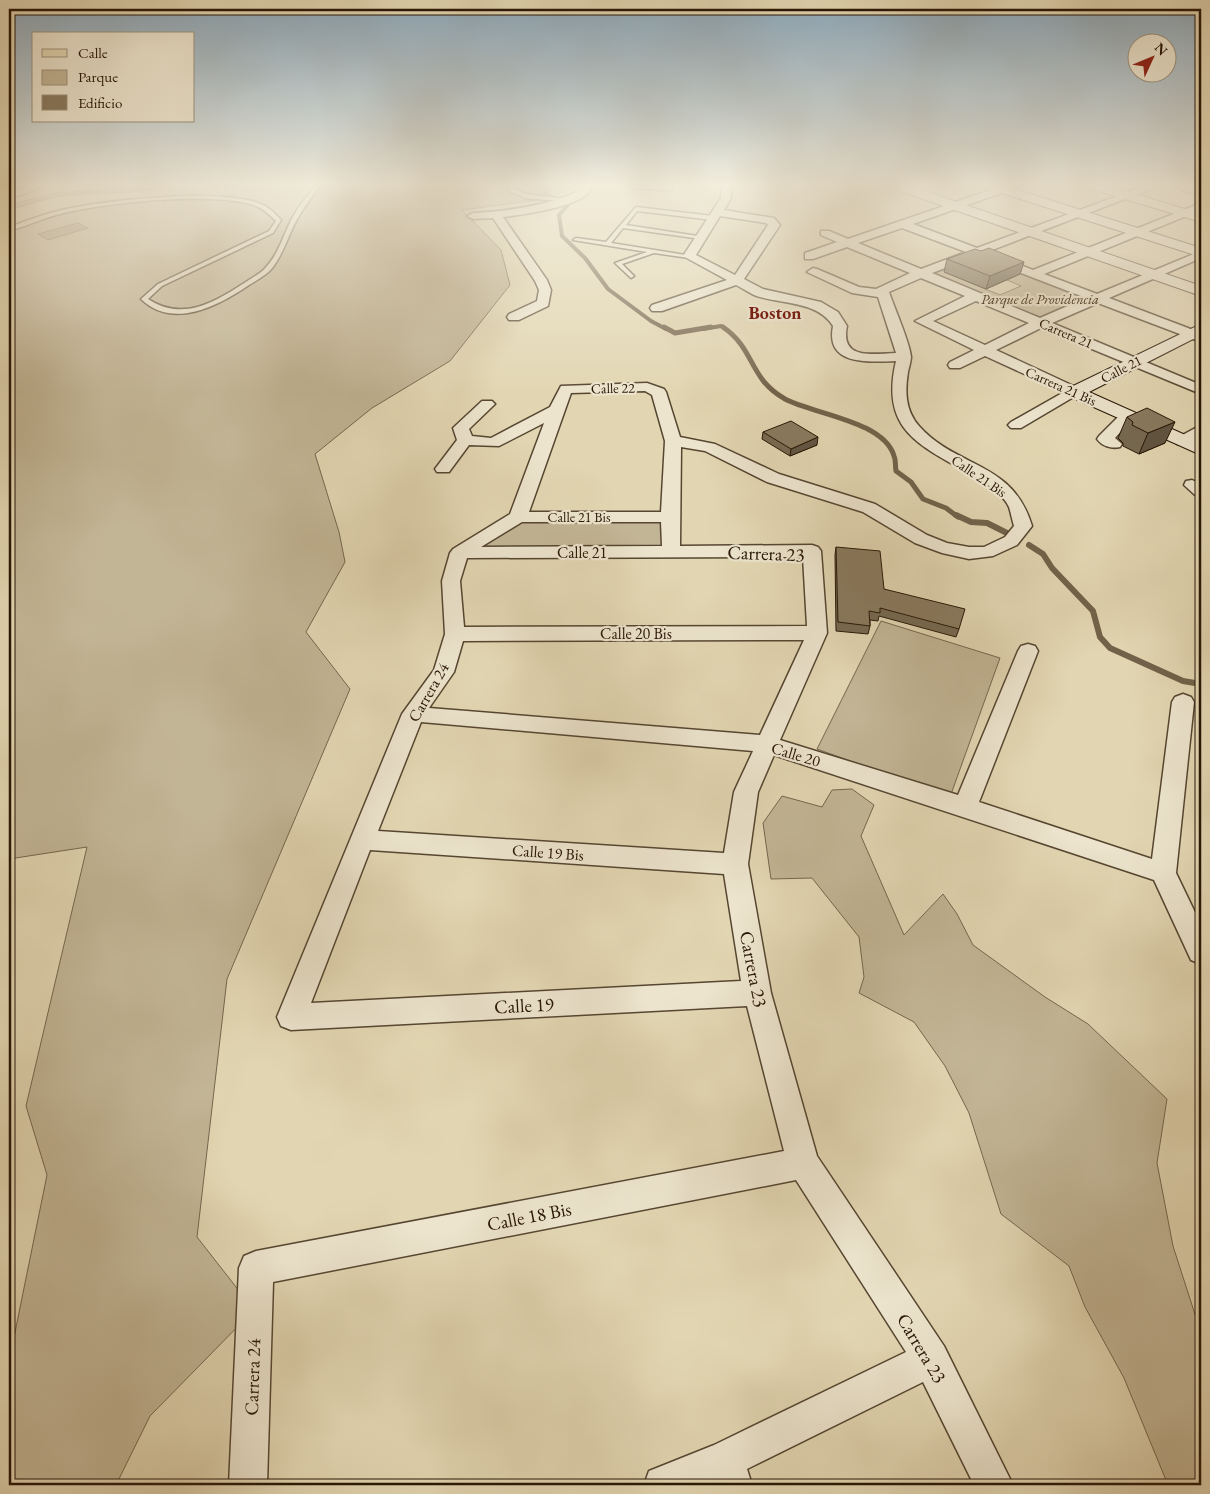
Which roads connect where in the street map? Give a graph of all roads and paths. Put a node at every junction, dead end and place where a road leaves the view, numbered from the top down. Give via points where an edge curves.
1 (222, 254) edge
2 (279, 254) edge
3 (521, 254) edge
4 (645, 254) edge
5 (673, 254) edge
6 (755, 254) edge
7 (816, 254) edge
8 (873, 254) edge
9 (971, 254) edge
10 (980, 254) edge
11 (1085, 254) edge
12 (1094, 254) edge
13 (1201, 254) edge
14 (689, 256) joint
15 (809, 256) dead end
16 (813, 272) dead end
17 (921, 272) junction
18 (1033, 274) junction
19 (1154, 275) junction
20 (631, 276) dead end
21 (737, 281) junction
22 (1201, 292) edge
23 (881, 294) junction
24 (976, 296) junction
25 (1098, 298) junction
26 (657, 308) dead end
27 (514, 317) dead end
28 (1042, 322) junction
29 (1198, 334) edge
30 (983, 351) junction
31 (904, 357) junction
32 (1135, 362) junction
33 (955, 364) dead end
34 (1201, 390) edge
35 (1075, 392) junction
36 (487, 404) dead end
37 (556, 410) junction
38 (1127, 416) junction
39 (1016, 425) dead end
40 (1201, 430) edge
41 (465, 440) junction
42 (673, 441) junction
43 (1182, 441) junction
44 (1114, 444) dead end
45 (1201, 449) edge
46 (443, 469) dead end
47 (518, 516) junction
48 (670, 517) junction
49 (671, 552) junction
50 (459, 553) junction
51 (816, 633) junction
52 (456, 634) junction
53 (1028, 651) dead end
54 (1183, 702) dead end
55 (413, 714) junction
56 (766, 744) junction
57 (966, 807) junction
58 (362, 840) junction
59 (735, 864) junction
60 (1163, 873) junction
61 (1201, 952) edge
62 (758, 994) junction
63 (290, 1017) joint
64 (803, 1163) junction
65 (256, 1268) joint
66 (931, 1359) junction
67 (729, 1472) edge
68 (248, 1485) edge
69 (663, 1485) edge
70 (994, 1485) edge

1 - 2 lane via 160,285 144,299 156,309 166,312 190,312 221,301 269,268
3 - 27 street via 545,290 543,303
4 - 20 lane via 618,263
5 - 14 lane
6 - 21 street
7 - 15 street
8 - 17 street, Carrera 21
9 - 17 street
10 - 18 street
11 - 18 street
12 - 19 street
13 - 19 street
14 - 21 street
16 - 23 street via 856,290
17 - 23 street via 887,286
17 - 24 street, Carrera 21
18 - 25 street
19 - 22 street
19 - 25 street
21 - 26 street
21 - 31 street via 759,292 816,305 828,311 837,318 840,326 835,338 844,351 864,358
23 - 31 street
24 - 28 street, Carrera 21
24 - 30 street, Carrera 21 Bis via 922,321
25 - 28 street
25 - 29 street
28 - 30 street
28 - 32 street, Carrera 21
29 - 32 street, Calle 21
30 - 33 street
30 - 35 street, Carrera 21 Bis
31 - 42 street, Calle 21 Bis via 899,378 900,405 909,424 931,445 1001,487 1022,514 1021,531 1004,545 987,552 969,553 934,545 869,508 773,478 709,447
32 - 34 street, Carrera 21
32 - 35 street, Calle 21
35 - 38 street, Carrera 21 Bis
35 - 39 street, Calle 21
36 - 41 street via 461,428
37 - 41 street via 493,443
37 - 42 street, Calle 22 via 566,389 647,387 659,392
37 - 47 street
38 - 43 street, Carrera 21 Bis
38 - 44 street via 1104,439
40 - 43 street
41 - 46 street
42 - 48 street
43 - 45 street, Carrera 21 Bis
47 - 48 street, Calle 21 Bis
47 - 50 street
48 - 49 street
49 - 50 street, Calle 21
49 - 51 street, Carrera 23 via 812,551
50 - 52 street, Carrera 24 via 451,581
51 - 52 street, Calle 20 Bis
51 - 56 street, Carrera 23
52 - 55 street, Carrera 24 via 444,672
53 - 57 street
54 - 60 street
55 - 56 street, Calle 20
55 - 58 street, Carrera 24
56 - 57 street, Calle 20
56 - 59 street, Carrera 23 via 746,792
57 - 60 street, Calle 20
58 - 59 street, Calle 19 Bis
58 - 63 street, Carrera 24
59 - 62 street, Carrera 23
60 - 61 street
62 - 63 street, Calle 19
62 - 64 street, Carrera 23
64 - 65 street, Calle 18 Bis
64 - 66 street, Carrera 23
65 - 68 street, Carrera 24
66 - 67 street
66 - 70 street, Carrera 23
67 - 69 street

